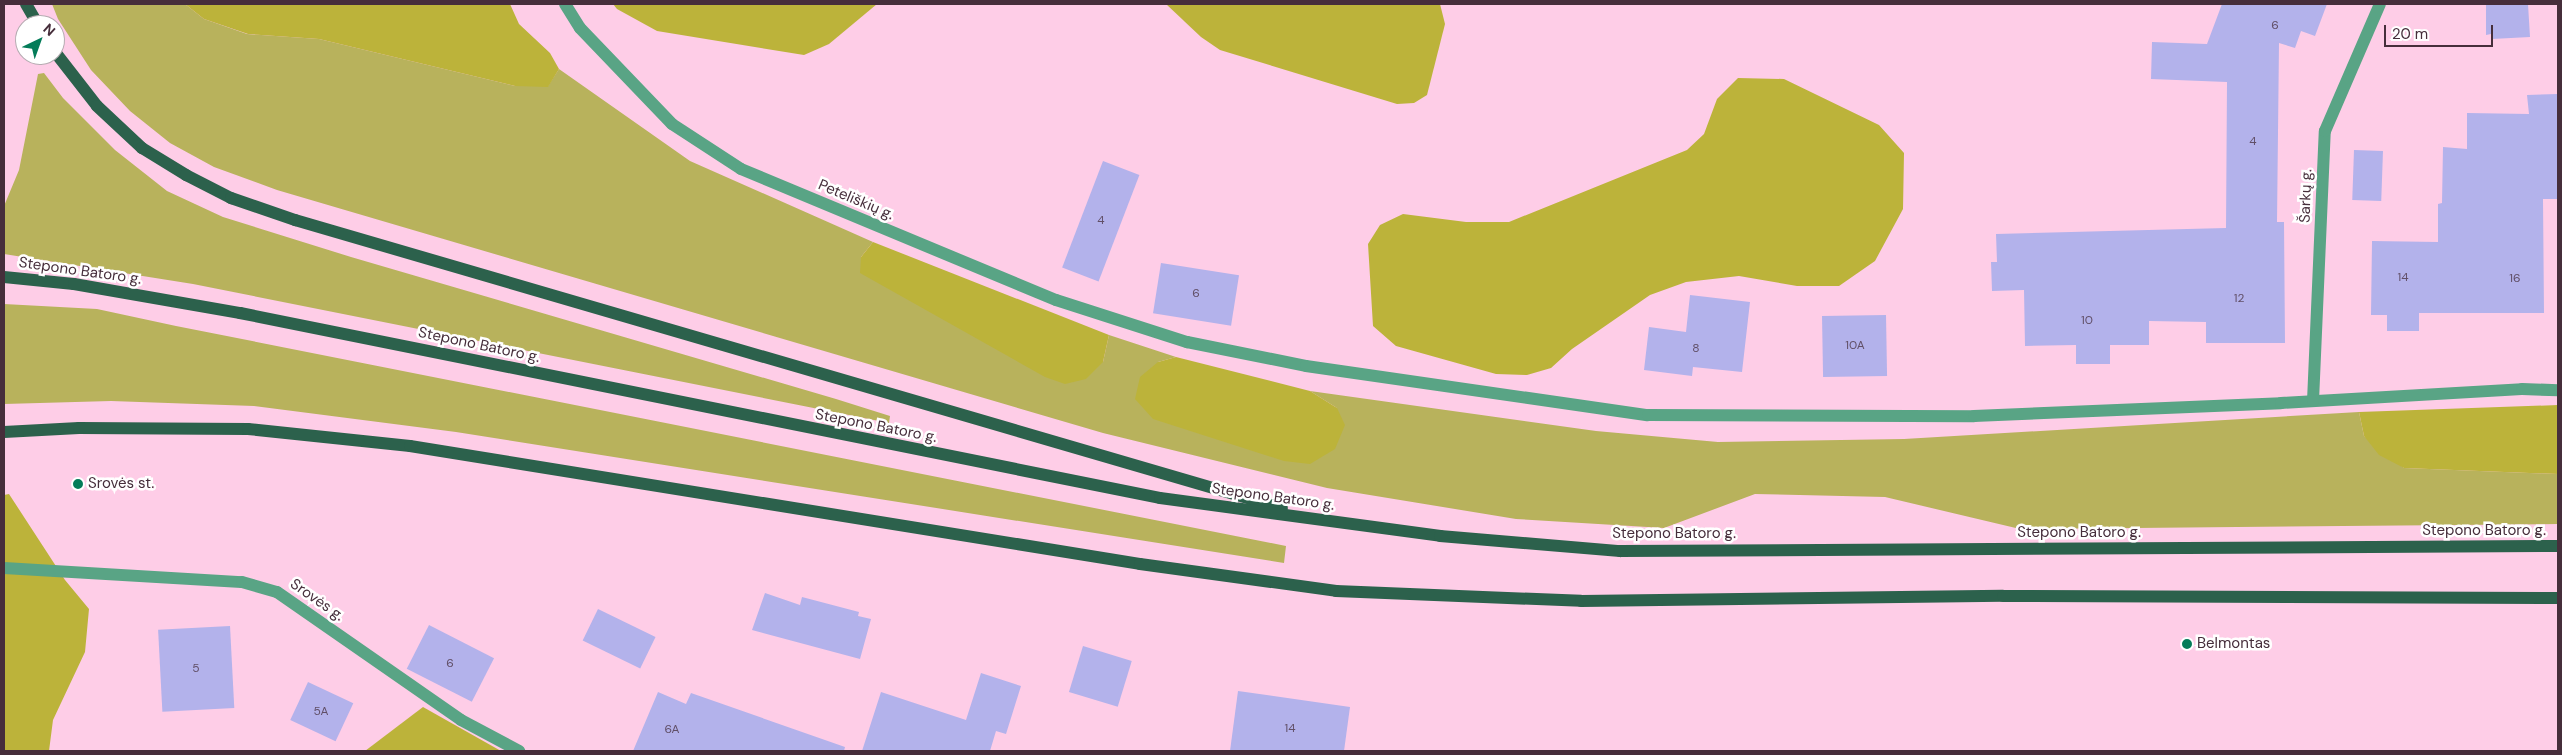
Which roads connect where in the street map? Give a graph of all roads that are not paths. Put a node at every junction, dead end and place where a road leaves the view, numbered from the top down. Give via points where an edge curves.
1 (26, 4) edge
2 (565, 4) edge
3 (2380, 4) edge
4 (32, 15) edge
5 (65, 65) edge
6 (4, 277) edge
7 (2558, 390) edge
8 (2313, 401) junction
9 (4, 432) edge
10 (1323, 520) junction
11 (2558, 546) edge
12 (4, 568) edge
13 (2558, 598) edge
14 (519, 751) edge

1 - 4 main road
2 - 8 street, Peteliškių g. via 580,28 672,124 741,169 1056,300 1188,342 1306,366 1648,415 1974,416
3 - 8 street, Šarkų g. via 2325,131
5 - 10 main road via 96,106 142,148 231,198
6 - 10 main road, Stepono Batoro g. via 74,284 240,313 1160,498
7 - 8 street via 2522,389
9 - 13 main road via 79,428 248,429 410,446 1140,564 1336,591 1581,602 2003,596
10 - 11 main road, Stepono Batoro g. via 1440,536 1620,551
12 - 14 street, Srovės g. via 242,582 277,592 461,720

